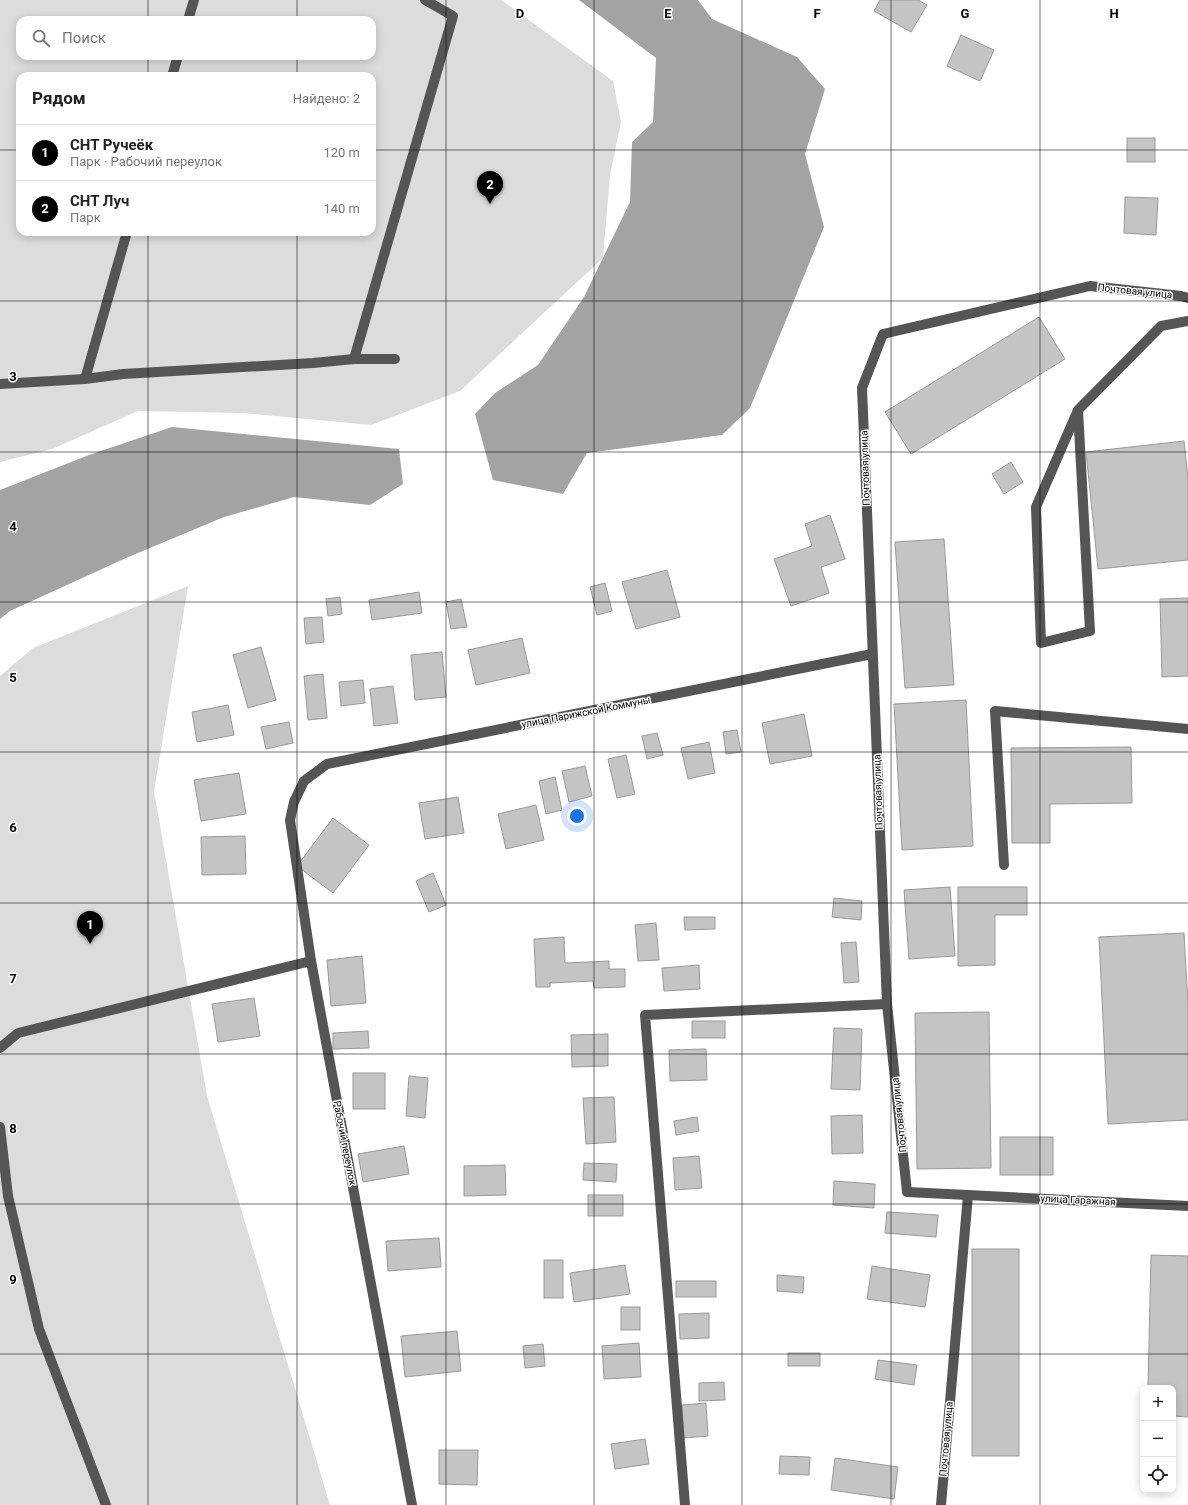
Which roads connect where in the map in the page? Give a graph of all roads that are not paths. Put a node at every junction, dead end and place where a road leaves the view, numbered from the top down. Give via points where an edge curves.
1 (194, 0) edge
2 (425, 0) edge
3 (189, 16) edge
4 (177, 60) edge
5 (173, 72) edge
6 (126, 236) edge
7 (1188, 298) edge
8 (1188, 321) edge
9 (354, 359) junction
10 (395, 359) dead end
11 (85, 379) junction
12 (0, 384) edge
13 (1078, 410) junction
14 (872, 654) junction
15 (1188, 729) edge
16 (304, 781) joint
17 (1004, 865) dead end
18 (311, 961) junction
19 (888, 1004) junction
20 (0, 1048) edge
21 (0, 1127) edge
22 (968, 1195) junction
23 (1188, 1206) edge
24 (106, 1505) edge
25 (412, 1505) edge
26 (686, 1505) edge
27 (940, 1505) edge

1 - 3 street
2 - 9 street via 453,16
4 - 5 street
6 - 11 street
7 - 14 street, Почтовая улица via 1090,286 883,334 862,388
8 - 13 street via 1161,326
9 - 10 street
9 - 11 street via 313,364 123,374
11 - 12 street
13 - 13 street via 1036,507 1041,644 1090,631
14 - 16 street, улица Парижской Коммуны via 327,764
14 - 19 street, Почтовая улица
15 - 17 street via 995,711
16 - 18 street, Рабочий переулок via 294,802 290,820
18 - 20 street via 18,1033
18 - 25 street, Рабочий переулок
19 - 22 street, Почтовая улица via 907,1192
19 - 26 street via 645,1016
21 - 24 street via 8,1196 39,1329
22 - 23 street, улица Гаражная
22 - 27 street, Почтовая улица

